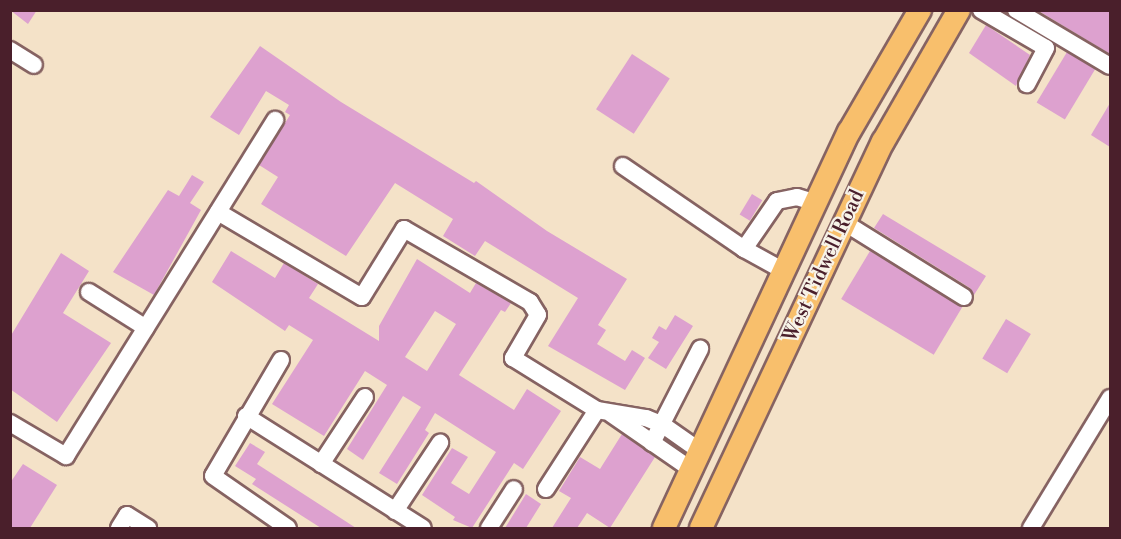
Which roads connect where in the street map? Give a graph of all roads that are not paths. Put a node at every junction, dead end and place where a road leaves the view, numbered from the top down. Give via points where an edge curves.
1 (920, 10) edge
2 (960, 10) edge
3 (981, 10) edge
4 (1016, 10) edge
5 (898, 45) junction
6 (10, 50) edge
7 (927, 64) junction
8 (34, 65) dead end
9 (1110, 66) edge
10 (1027, 84) dead end
11 (275, 120) dead end
12 (623, 166) dead end
13 (817, 203) junction
14 (218, 212) junction
15 (845, 223) junction
16 (744, 249) junction
17 (784, 271) junction
18 (815, 285) junction
19 (89, 292) dead end
20 (964, 297) dead end
21 (146, 328) junction
22 (700, 348) dead end
23 (281, 360) dead end
24 (365, 397) dead end
25 (1110, 398) edge
26 (603, 412) junction
27 (246, 416) junction
28 (10, 423) edge
29 (663, 425) junction
30 (440, 442) dead end
31 (652, 443) junction
32 (696, 460) junction
33 (321, 464) junction
34 (514, 489) dead end
35 (546, 489) dead end
36 (395, 511) junction
37 (118, 528) edge
38 (148, 528) edge
39 (288, 528) edge
40 (423, 528) edge
41 (489, 528) edge
42 (664, 528) edge
43 (701, 528) edge
44 (1031, 528) edge

1 - 5 main road, West Tidwell Road
2 - 7 main road, West Tidwell Road
3 - 10 street via 1046,48
4 - 9 street
5 - 7 main road
5 - 13 main road, West Tidwell Road via 849,132
6 - 8 street
7 - 15 main road, West Tidwell Road
11 - 14 street
12 - 16 street
13 - 16 street via 797,197 777,201
13 - 17 main road, West Tidwell Road
14 - 21 street
14 - 26 street via 362,297 404,229 531,302 538,315 513,358
15 - 18 main road, West Tidwell Road
15 - 20 street
16 - 17 street
17 - 18 main road
17 - 32 main road, West Tidwell Road
18 - 43 main road, West Tidwell Road
19 - 21 street
21 - 28 street via 66,456
22 - 29 street
23 - 27 street
24 - 33 street
25 - 44 street
26 - 29 street via 634,415
26 - 31 street
26 - 35 street
27 - 33 street
27 - 39 street via 213,476
29 - 31 street
29 - 32 street
30 - 36 street
31 - 32 street
32 - 42 main road, West Tidwell Road
33 - 36 street
34 - 41 street
36 - 40 street
37 - 38 street via 127,515

